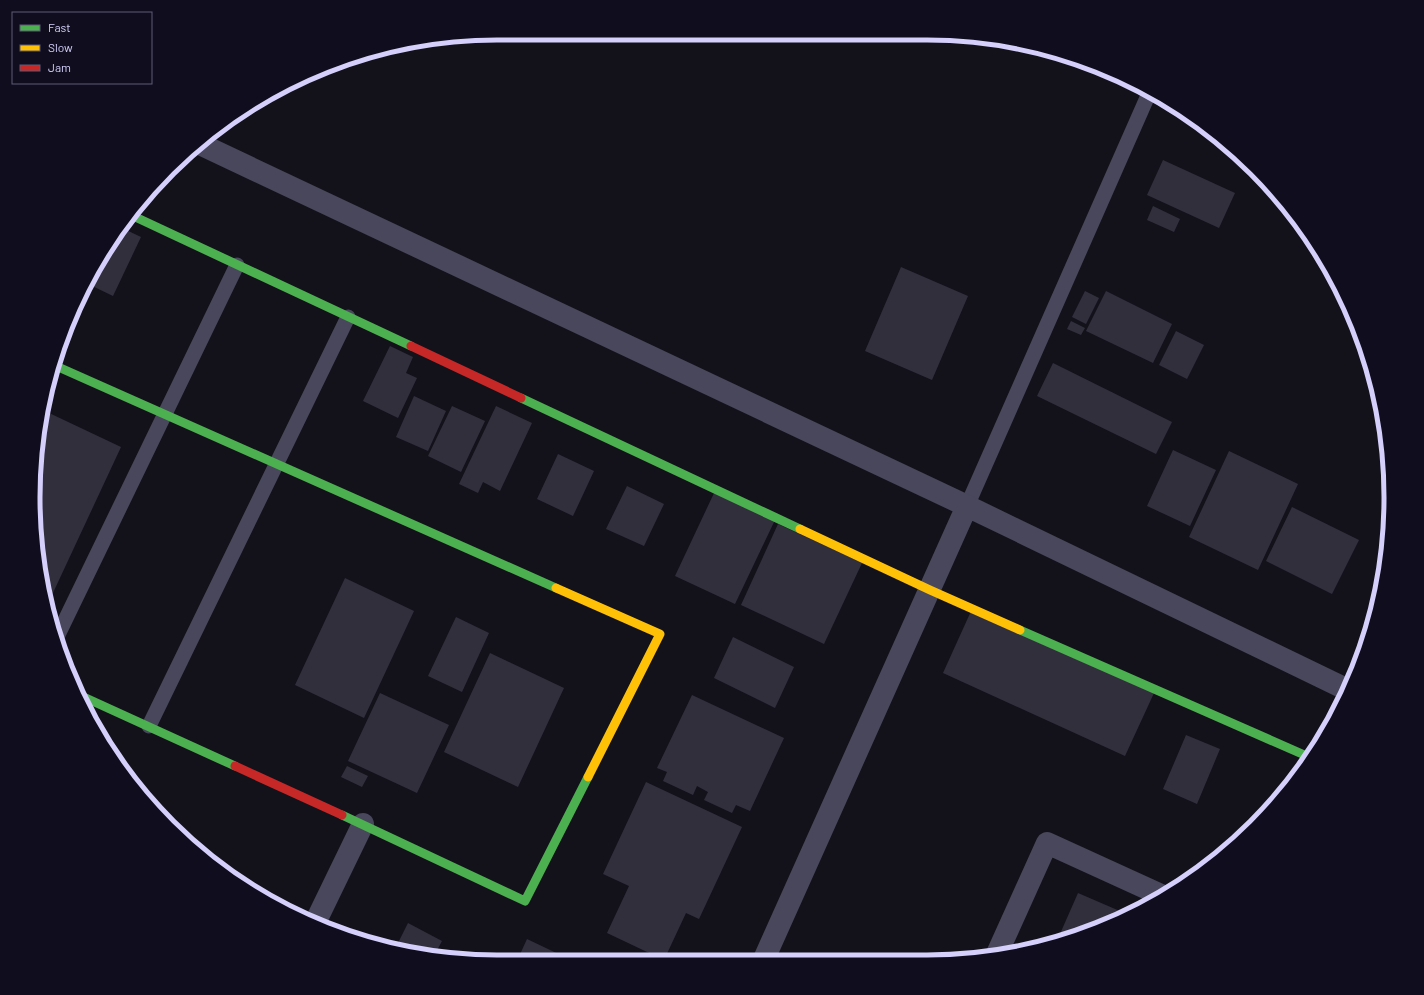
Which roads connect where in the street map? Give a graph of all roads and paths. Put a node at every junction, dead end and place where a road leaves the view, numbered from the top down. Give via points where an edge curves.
1 (1147, 97) edge
2 (206, 146) edge
3 (136, 217) edge
4 (237, 265) junction
5 (348, 317) junction
6 (59, 367) edge
7 (165, 414) junction
8 (277, 464) junction
9 (967, 506) junction
10 (930, 590) junction
11 (60, 631) edge
12 (1343, 687) edge
13 (86, 698) edge
14 (149, 726) junction
15 (1305, 755) edge
16 (363, 824) junction
17 (1157, 893) edge
18 (317, 918) edge
19 (999, 949) edge
20 (766, 955) edge

1 - 9 lane
2 - 9 street
3 - 4 street
4 - 5 street
4 - 7 lane
5 - 8 lane
5 - 10 street
6 - 7 street
7 - 8 street
7 - 11 lane
8 - 14 lane
8 - 16 street via 660,634 525,901
9 - 10 street
9 - 12 street
10 - 15 street
10 - 20 street
13 - 14 street
14 - 16 street
16 - 18 street
17 - 19 street via 1047,843

